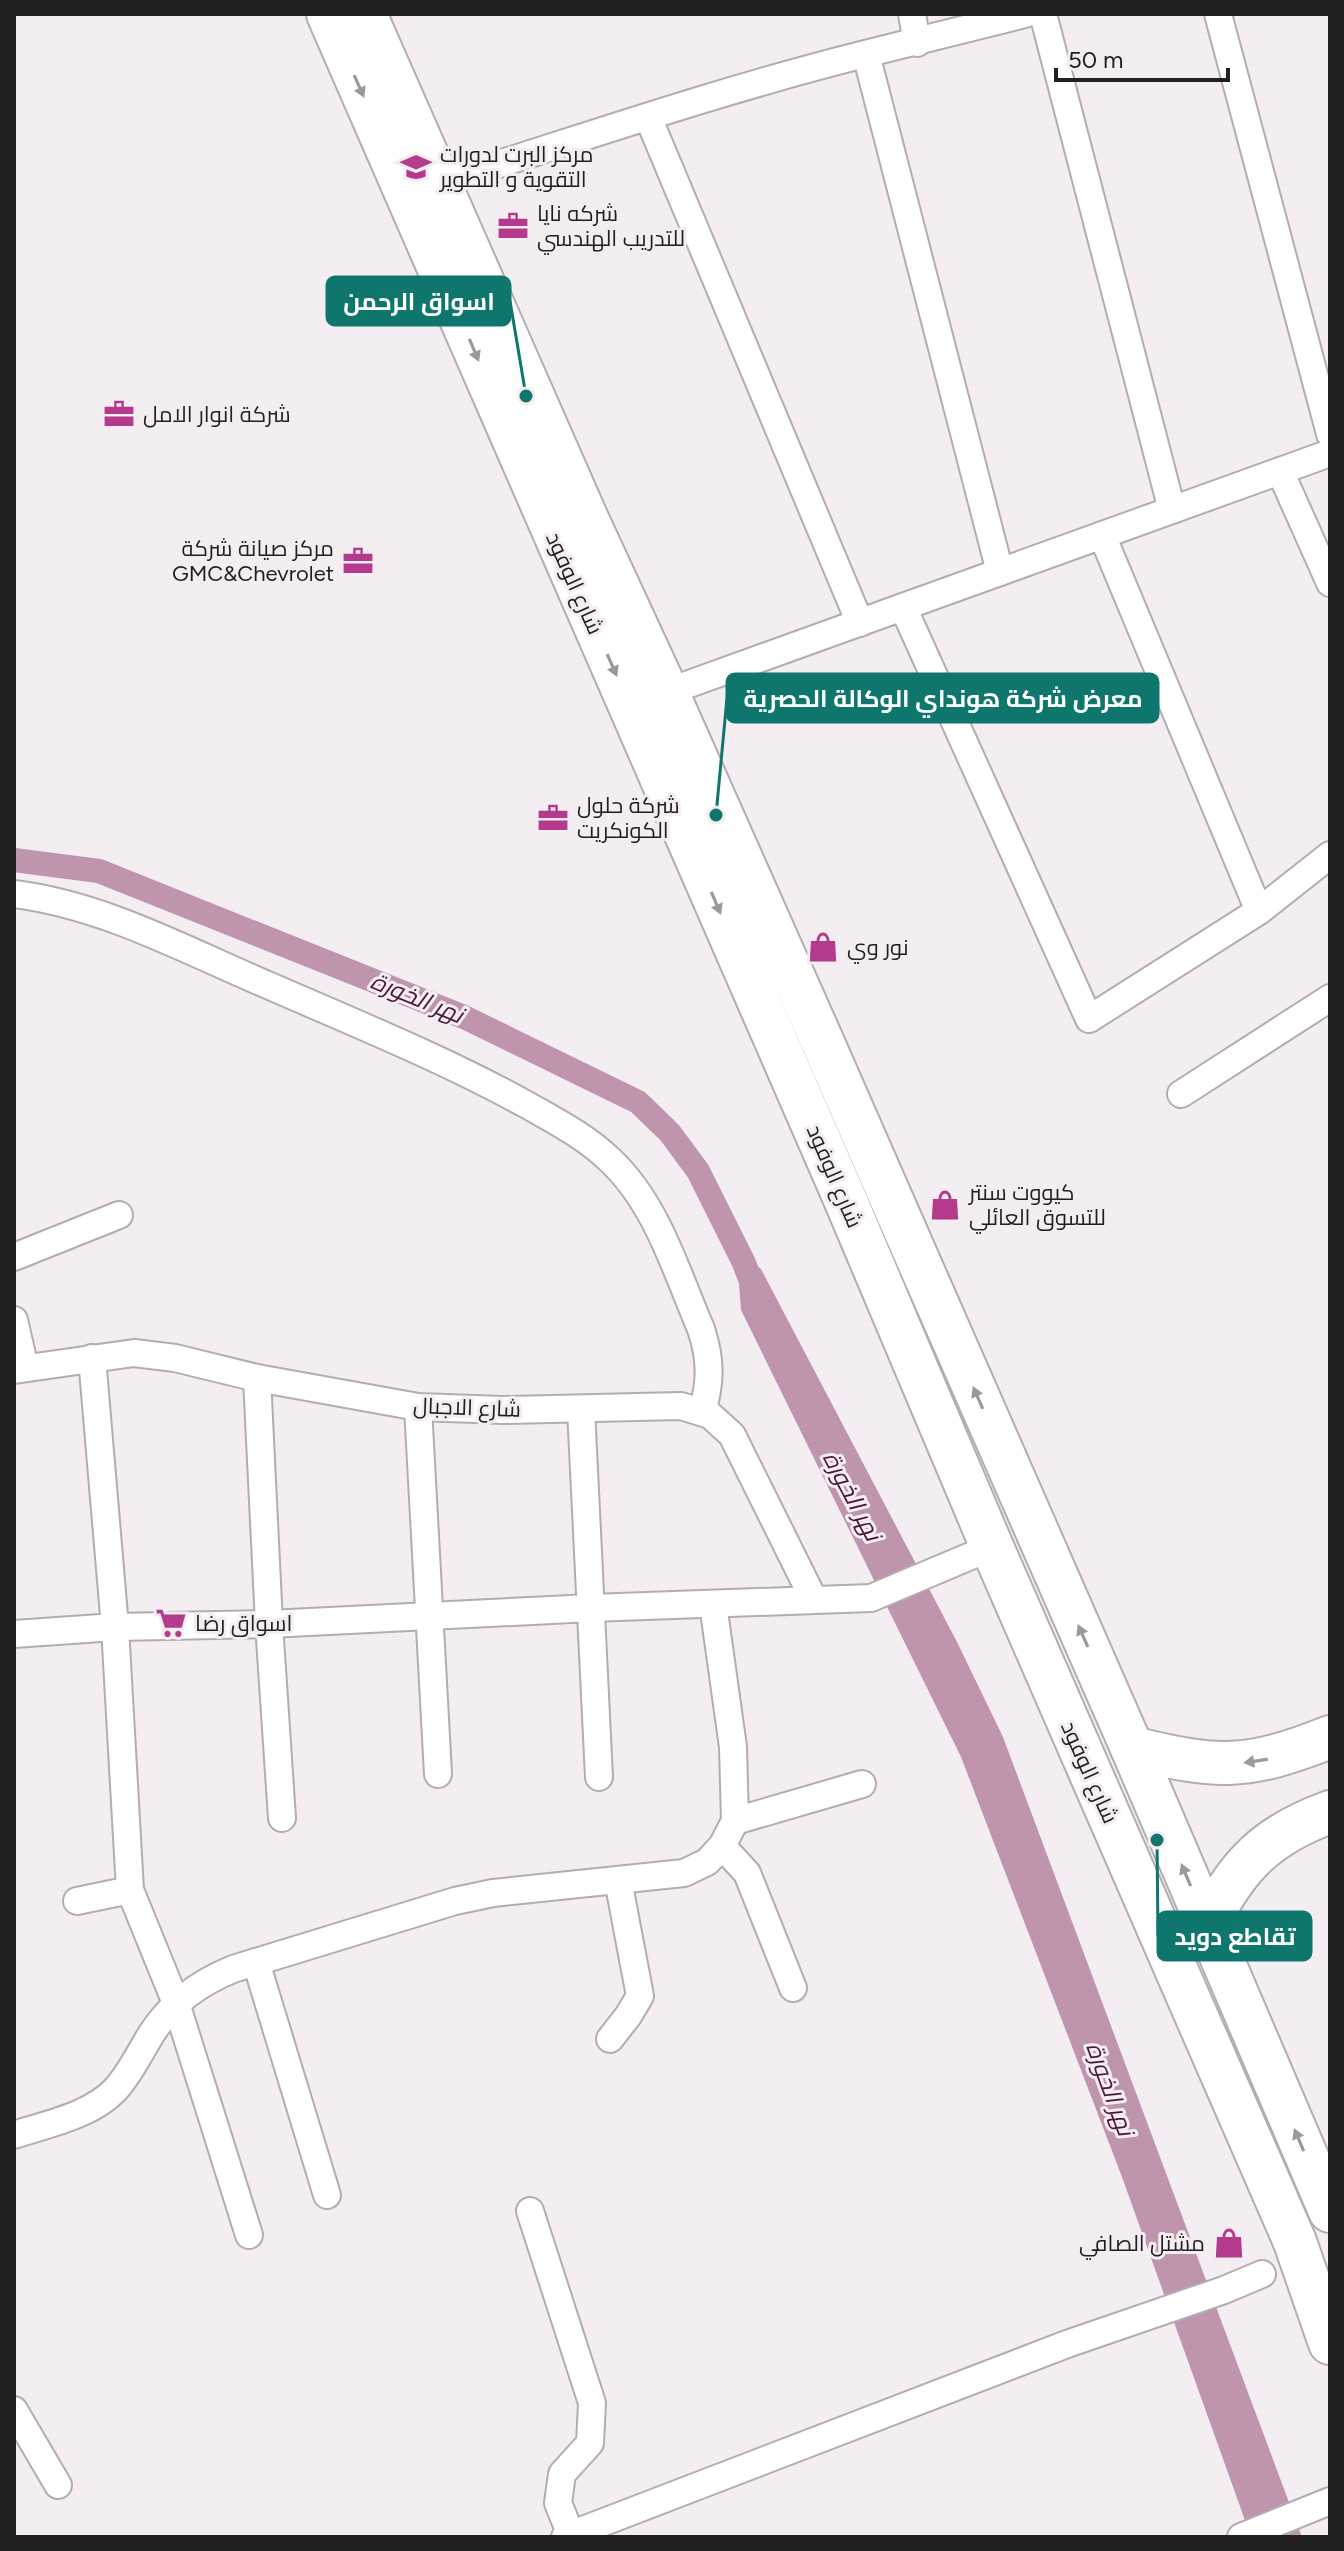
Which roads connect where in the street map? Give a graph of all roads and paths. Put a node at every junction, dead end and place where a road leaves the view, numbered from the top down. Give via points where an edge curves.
1 (328, 14) edge
2 (365, 14) edge
3 (912, 14) edge
4 (1025, 14) edge
5 (1043, 14) edge
6 (1218, 14) edge
7 (917, 43) junction
8 (866, 54) junction
9 (648, 117) junction
10 (439, 183) junction
11 (1330, 434) edge
12 (1330, 453) edge
13 (1280, 471) junction
14 (1172, 510) junction
15 (1102, 535) junction
16 (1000, 572) junction
17 (1330, 583) edge
18 (903, 607) junction
19 (860, 623) junction
20 (667, 692) junction
21 (1330, 855) edge
22 (14, 894) edge
23 (1259, 911) junction
24 (1330, 998) edge
25 (1181, 1094) dead end
26 (119, 1215) dead end
27 (14, 1257) edge
28 (14, 1320) edge
29 (92, 1358) junction
30 (20, 1369) edge
31 (257, 1378) junction
32 (418, 1407) junction
33 (581, 1409) junction
34 (702, 1412) junction
35 (992, 1547) junction
36 (814, 1600) junction
37 (713, 1604) junction
38 (591, 1608) junction
39 (430, 1618) junction
40 (269, 1624) junction
41 (115, 1627) junction
42 (14, 1634) edge
43 (1330, 1737) edge
44 (1132, 1748) junction
45 (438, 1774) dead end
46 (599, 1777) dead end
47 (862, 1784) dead end
48 (1330, 1812) edge
49 (282, 1818) dead end
50 (735, 1821) junction
51 (722, 1846) junction
52 (618, 1880) junction
53 (130, 1890) junction
54 (77, 1901) dead end
55 (1208, 1924) junction
56 (256, 1962) junction
57 (793, 1988) dead end
58 (176, 2003) junction
59 (610, 2039) dead end
60 (14, 2135) edge
61 (327, 2195) dead end
62 (530, 2211) dead end
63 (1330, 2211) edge
64 (249, 2235) dead end
65 (1262, 2274) dead end
66 (1330, 2343) edge
67 (14, 2410) edge
68 (58, 2485) dead end
69 (1321, 2505) edge
70 (568, 2536) edge
71 (1241, 2537) edge

1 -> 35 main road, شارع الوفود
2 - 10 main road, شارع الوفود
3 - 7 street
4 - 7 street
5 - 14 street
6 - 11 street
7 - 8 street
8 - 9 street
8 - 16 street
9 - 10 street
9 - 19 street
10 - 20 main road, شارع الوفود
12 - 13 street
13 - 14 street
13 - 17 street
14 - 15 street
15 - 16 street
15 - 23 street
16 - 18 street
18 - 19 street
18 - 23 street via 1089,1019
19 - 20 street
44 -> 20 main road, شارع الوفود
21 - 23 street
22 - 34 street via 60,901 105,916 396,1040 494,1087 596,1147 648,1208 701,1329 710,1370
24 - 25 street
26 - 27 street
28 - 30 street
29 - 30 street, شارع الاجبال
29 - 31 street, شارع الاجبال via 134,1353
29 - 41 street
31 - 32 street, شارع الاجبال
31 - 40 street
32 - 33 street, شارع الاجبال
32 - 39 street
33 - 34 street, شارع الاجبال via 666,1405
33 - 38 street
34 - 36 street via 722,1424 740,1448
35 - 36 street via 871,1598
35 - 66 main road, شارع الوفود via 1295,2242
36 - 37 street
37 - 38 street
37 - 50 street via 733,1747
38 - 39 street
38 - 46 street
39 - 40 street
39 - 45 street
40 - 41 street
40 - 49 street
41 - 42 street
41 - 53 street
43 -> 44 main road via 1274,1758 1226,1765
55 -> 44 main road, شارع الوفود
47 - 50 street
48 - 55 main road via 1291,1828 1252,1857 1235,1875
50 - 51 street
51 - 52 street via 707,1862 684,1873
51 - 57 street via 747,1873
52 - 56 street via 455,1901
52 - 59 street via 640,1996
53 - 54 street
53 - 58 street
63 -> 55 main road, شارع الوفود
56 - 58 street via 205,1981
56 - 61 street
58 - 60 street via 115,2090 97,2105
58 - 64 street
62 - 70 street via 592,2403 590,2443 562,2474 558,2503
65 - 70 street
67 - 68 street
69 - 71 street

